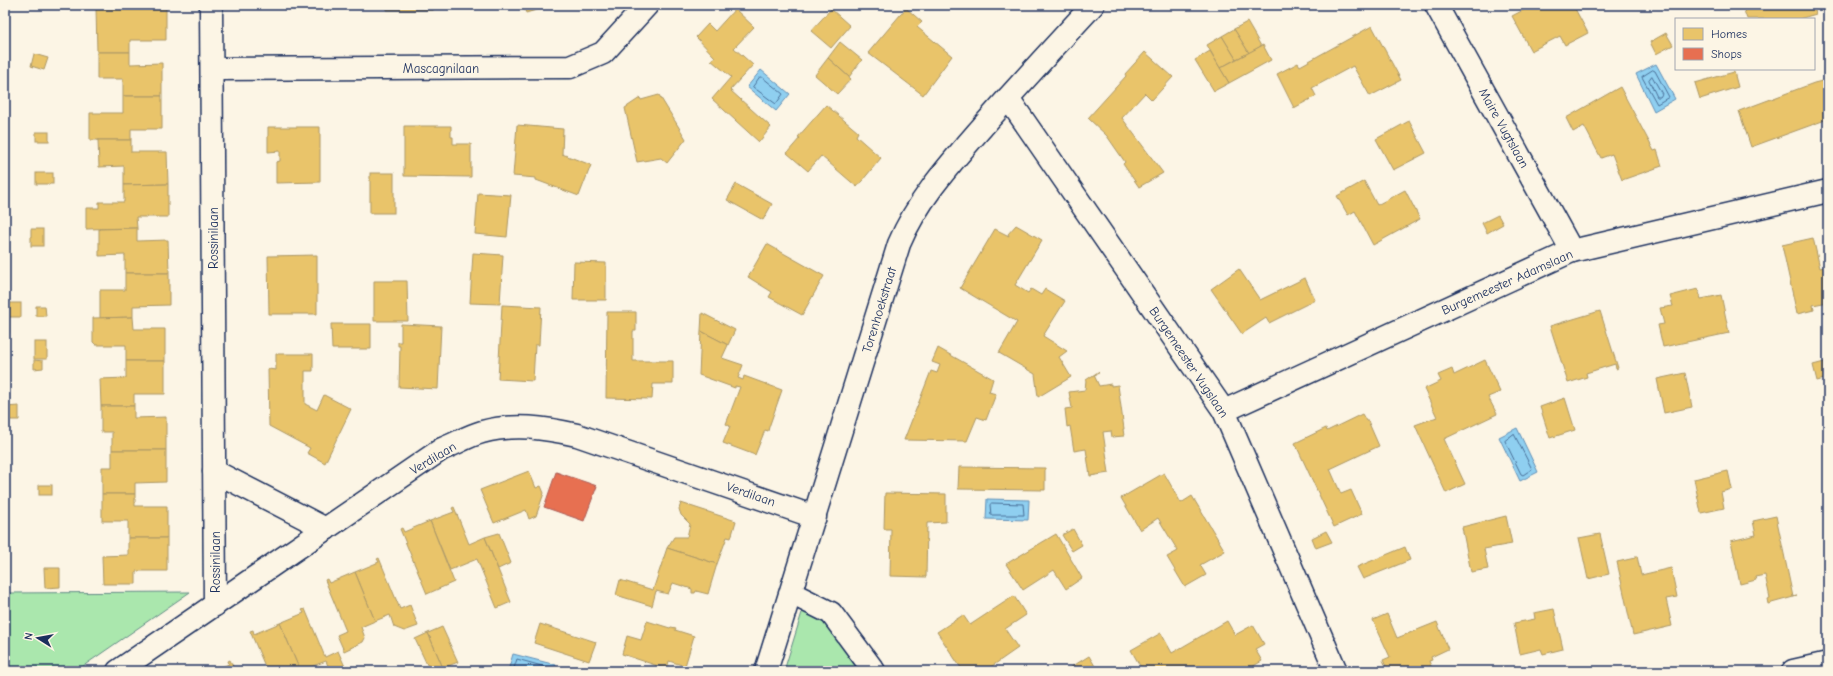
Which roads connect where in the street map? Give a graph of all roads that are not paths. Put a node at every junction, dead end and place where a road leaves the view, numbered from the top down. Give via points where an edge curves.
1 (211, 5) edge
2 (647, 5) edge
3 (1093, 5) edge
4 (1436, 5) edge
5 (212, 69) junction
6 (1008, 98) junction
7 (1828, 191) edge
8 (1572, 251) junction
9 (1224, 410) junction
10 (214, 471) junction
11 (815, 516) junction
12 (326, 529) junction
13 (791, 593) junction
14 (215, 605) junction
15 (1828, 663) edge
16 (118, 671) edge
17 (766, 671) edge
18 (874, 671) edge
19 (1336, 671) edge
20 (1793, 671) edge

1 - 5 street, Rossinilaan
2 - 5 street, Mascagnilaan via 603,53 570,67
3 - 6 street, Torenhoekstraat
4 - 8 street, Maire Vugtslaan
5 - 10 street, Rossinilaan
6 - 9 street, Burgemeester Vugslaan
6 - 11 street, Torenhoekstraat via 925,196 906,228
7 - 8 street, Burgemeester Adamslaan
8 - 9 street, Burgemeester Adamslaan
9 - 19 street, Burgemeester Vugslaan
10 - 12 street
10 - 14 street, Rossinilaan
11 - 12 street, Verdilaan via 577,435 546,428 510,426 482,432 442,449
11 - 13 street, Torenhoekstraat
12 - 14 street, Verdilaan
13 - 17 street, Torenhoekstraat
13 - 18 street via 831,613
14 - 16 street, Verdilaan
15 - 20 street

